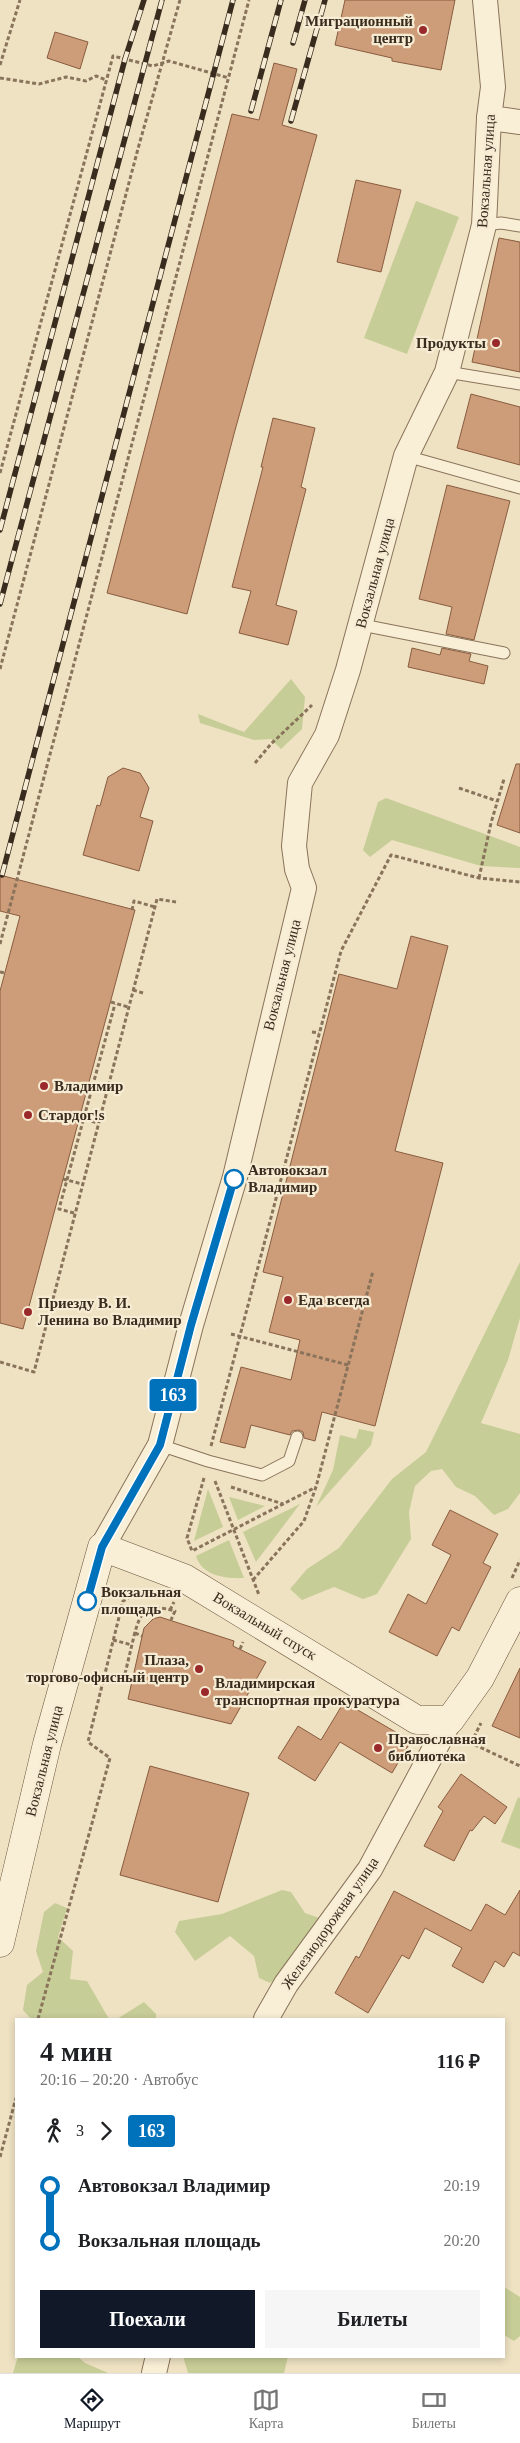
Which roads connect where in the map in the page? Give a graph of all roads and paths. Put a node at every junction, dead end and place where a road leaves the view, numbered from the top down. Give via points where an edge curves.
1 (20, 0) edge
2 (180, 0) edge
3 (249, 0) edge
4 (485, 0) edge
5 (162, 62) junction
6 (0, 65) edge
7 (0, 78) edge
8 (229, 78) junction
9 (106, 80) junction
10 (489, 118) junction
11 (520, 122) edge
12 (484, 225) junction
13 (520, 226) edge
14 (447, 372) junction
15 (520, 384) edge
16 (406, 456) junction
17 (0, 473) edge
18 (520, 488) edge
19 (362, 625) junction
20 (504, 653) dead end
21 (0, 669) edge
22 (504, 779) dead end
23 (459, 788) dead end
24 (497, 801) junction
25 (479, 878) junction
26 (520, 882) edge
27 (176, 902) dead end
28 (155, 907) junction
29 (132, 910) dead end
30 (0, 944) edge
31 (0, 972) edge
32 (5, 973) dead end
33 (133, 990) junction
34 (143, 993) dead end
35 (128, 1007) junction
36 (312, 1032) dead end
37 (319, 1033) junction
38 (81, 1119) junction
39 (98, 1123) junction
40 (65, 1180) junction
41 (82, 1184) junction
42 (74, 1213) junction
43 (373, 1271) dead end
44 (55, 1292) junction
45 (62, 1294) dead end
46 (231, 1334) dead end
47 (241, 1336) junction
48 (0, 1362) edge
49 (348, 1365) junction
50 (297, 1436) dead end
51 (160, 1445) junction
52 (208, 1461) junction
53 (203, 1478) junction
54 (215, 1481) junction
55 (316, 1487) junction
56 (283, 1504) junction
57 (233, 1530) junction
58 (102, 1547) junction
59 (146, 1590) dead end
60 (178, 1595) dead end
61 (520, 1601) edge
62 (170, 1610) junction
63 (171, 1620) dead end
64 (135, 1633) junction
65 (142, 1636) dead end
66 (113, 1640) junction
67 (132, 1644) junction
68 (242, 1644) dead end
69 (240, 1649) dead end
70 (125, 1674) dead end
71 (450, 1720) junction
72 (472, 1743) dead end
73 (520, 1766) edge
74 (0, 1943) edge
75 (38, 2018) edge
76 (267, 2018) edge
77 (15, 2102) edge
78 (0, 2157) edge
79 (158, 2358) edge
80 (154, 2373) edge

1 - 6 path
2 - 5 path
3 - 8 path
4 - 10 street, Вокзальная улица via 492,87
5 - 8 path via 169,61
5 - 9 path via 153,66 113,56
5 - 21 path
7 - 9 path via 39,84 66,77 86,81 96,76
8 - 30 path
9 - 17 path
10 - 11 street
10 - 12 street, Вокзальная улица
12 - 13 lane
12 - 14 street, Вокзальная улица
14 - 15 lane
14 - 16 street, Вокзальная улица
16 - 18 lane
16 - 19 street, Вокзальная улица
19 - 20 lane
19 - 51 street, Вокзальная улица via 327,735 300,784 294,846 304,888 235,1177
22 - 24 path
23 - 24 path
24 - 25 path
25 - 26 path
25 - 37 path via 390,855 341,951
27 - 28 path via 157,899
28 - 29 path via 134,901
28 - 33 path
31 - 32 path
33 - 34 path
33 - 35 path
35 - 38 path via 113,1003
35 - 39 path
36 - 37 path
37 - 47 path
38 - 39 path
38 - 40 path
39 - 41 path
40 - 41 path
40 - 42 path via 59,1209
41 - 42 path
42 - 44 path
43 - 49 path
44 - 45 path
44 - 48 path via 34,1372
46 - 47 path
47 - 49 path
47 - 52 path
49 - 55 path
50 - 52 lane via 290,1462 262,1475
51 - 52 lane
51 - 58 street, Вокзальная улица
52 - 53 path
53 - 54 path
53 - 57 path via 187,1538 192,1551
54 - 56 path
54 - 57 path
55 - 56 path
55 - 57 path via 304,1521 253,1580
56 - 57 path
58 - 71 main road, Вокзальный спуск via 184,1578 417,1720
58 - 74 main road, Вокзальная улица via 47,1744
59 - 66 path via 139,1590 123,1601
60 - 62 path
61 - 71 main road via 480,1678
62 - 63 path via 175,1611
62 - 64 path via 150,1608 139,1617
64 - 65 path
64 - 67 path
66 - 67 path
66 - 75 path via 88,1742 110,1758
67 - 70 path
68 - 69 path
71 - 76 street, Железнодорожная улица via 370,1869 286,1984
72 - 73 path
77 - 78 path
79 - 80 street

